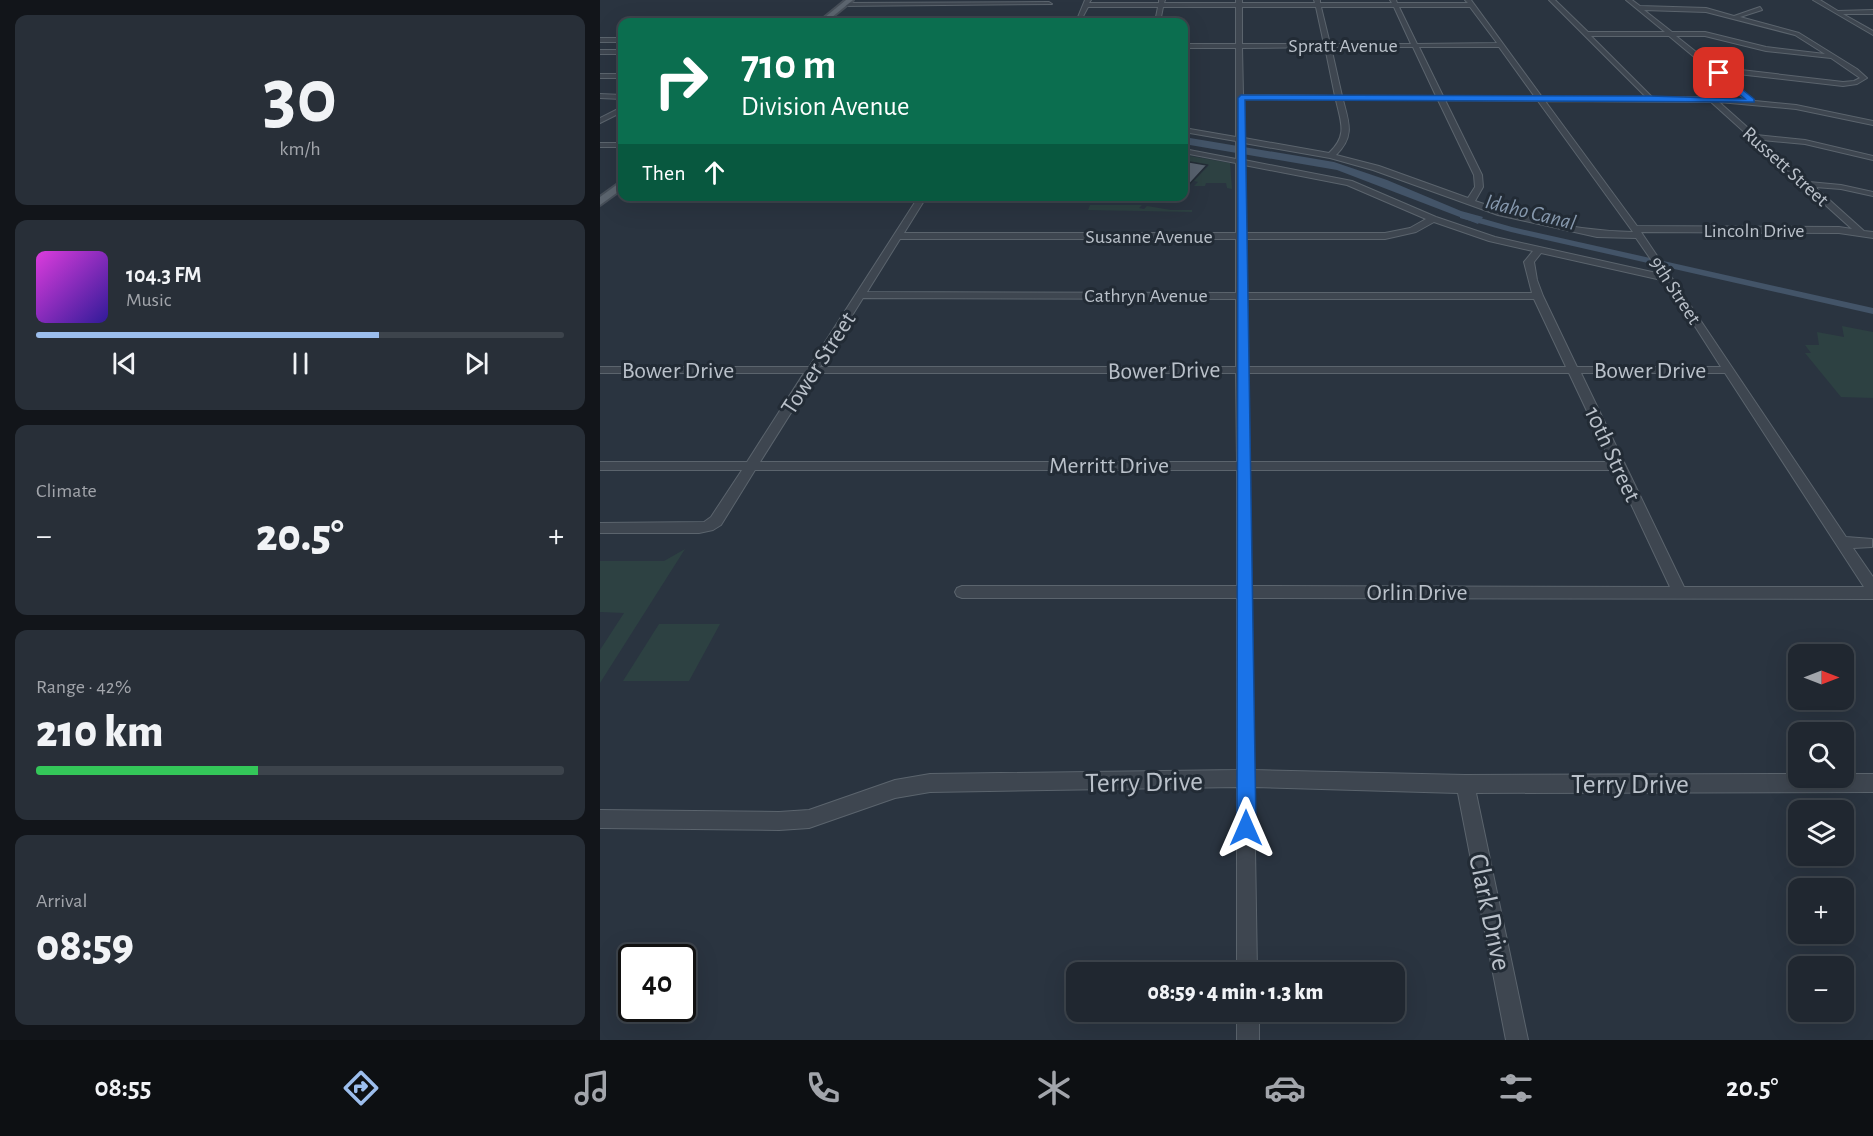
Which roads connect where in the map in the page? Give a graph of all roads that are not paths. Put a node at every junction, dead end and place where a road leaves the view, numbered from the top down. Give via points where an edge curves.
1 (1552, 0) edge
2 (1629, 0) edge
3 (1816, 0) edge
4 (847, 2) edge
5 (934, 2) edge
6 (1010, 2) edge
7 (1086, 2) edge
8 (1162, 2) edge
9 (1239, 2) edge
10 (1317, 2) edge
11 (1394, 2) edge
12 (1470, 2) edge
13 (1049, 4) dead end
14 (1638, 8) junction
15 (1760, 9) dead end
16 (1837, 12) junction
17 (1873, 12) edge
18 (1735, 17) junction
19 (827, 18) edge
20 (1080, 18) edge
21 (1159, 18) edge
22 (1873, 33) edge
23 (1586, 34) junction
24 (1671, 34) junction
25 (600, 40) edge
26 (618, 40) edge
27 (1240, 45) junction
28 (1328, 45) junction
29 (1502, 45) junction
30 (1188, 46) edge
31 (1416, 46) junction
32 (600, 52) edge
33 (618, 52) edge
34 (1832, 56) junction
35 (1714, 69) junction
36 (600, 76) edge
37 (618, 76) edge
38 (1339, 97) junction
39 (1440, 97) junction
40 (1241, 98) junction
41 (1540, 98) junction
42 (1650, 98) junction
43 (1712, 99) junction
44 (1752, 101) junction
45 (618, 111) edge
46 (600, 121) edge
47 (1873, 123) edge
48 (1188, 131) edge
49 (1755, 137) junction
50 (600, 145) edge
51 (618, 145) edge
52 (1241, 150) junction
53 (1188, 151) edge
54 (1331, 156) junction
55 (1873, 158) edge
56 (1806, 184) junction
57 (618, 187) edge
58 (1873, 194) edge
59 (920, 201) edge
60 (600, 202) edge
61 (1470, 202) junction
62 (1620, 208) junction
63 (1433, 219) junction
64 (1637, 232) junction
65 (1860, 232) junction
66 (1604, 235) junction
67 (1873, 235) edge
68 (898, 236) junction
69 (1242, 236) junction
70 (1539, 250) junction
71 (1650, 250) junction
72 (1666, 274) junction
73 (861, 295) junction
74 (1242, 295) junction
75 (1538, 296) junction
76 (1243, 369) junction
77 (600, 370) edge
78 (814, 370) junction
79 (1574, 370) junction
80 (1728, 370) junction
81 (1243, 465) junction
82 (600, 466) edge
83 (751, 466) junction
84 (1618, 466) junction
85 (600, 528) edge
86 (1843, 542) junction
87 (1867, 543) dead end
88 (1873, 591) edge
89 (962, 592) dead end
90 (1245, 592) junction
91 (1680, 593) junction
92 (1246, 778) junction
93 (1873, 783) edge
94 (1465, 784) junction
95 (600, 819) edge
96 (1247, 962) edge
97 (1248, 1022) edge
98 (1248, 1040) edge
99 (1517, 1040) edge

1 - 23 street
2 - 14 street
3 - 16 street
4 - 5 street
4 - 19 main road
5 - 6 street
6 - 13 street
7 - 8 street
7 - 20 street
8 - 9 street
8 - 21 street
9 - 10 street
9 - 27 street
10 - 11 street
10 - 28 street
11 - 12 street
11 - 31 street
12 - 29 street, 9th Street
14 - 18 street via 1698,8
14 - 24 street
15 - 18 street
16 - 17 street
16 - 22 street
18 - 34 street via 1797,34
23 - 24 street
23 - 42 street
24 - 34 street via 1705,34 1766,49
24 - 35 street
25 - 26 street
27 - 28 street, Spratt Avenue
27 - 30 street, Spratt Avenue
27 - 40 street
28 - 31 street, Spratt Avenue
28 - 38 street
29 - 31 street, Spratt Avenue
29 - 41 street, 9th Street
31 - 39 street
32 - 33 street
34 - 35 street via 1864,78 1843,84
35 - 44 street
36 - 37 street
38 - 39 street
38 - 40 street
38 - 54 street via 1347,132
39 - 41 street
39 - 61 street via 1478,175 1479,187
40 - 52 street
41 - 42 street
41 - 62 street, 9th Street
42 - 43 street
43 - 44 street
43 - 49 street, Russett Street
44 - 47 street
45 - 46 street
48 - 52 street
49 - 55 street via 1805,142
49 - 56 street, Russett Street
50 - 51 street
52 - 53 street
52 - 54 street
52 - 63 street via 1349,183
52 - 69 street
54 - 61 street
56 - 58 street
56 - 65 street, Russett Street
57 - 60 main road
59 - 68 street, Tower Street
61 - 66 street via 1498,212
62 - 64 street, 9th Street
62 - 66 street via 1617,231
63 - 69 street, Susanne Avenue via 1413,230 1385,236
63 - 70 street
64 - 65 street, Lincoln Drive
64 - 66 street, Lincoln Drive
64 - 71 street, 9th Street
65 - 67 street, Lincoln Drive
66 - 71 street
68 - 69 street, Susanne Avenue
68 - 73 street, Tower Street
69 - 74 street
70 - 72 street
70 - 75 street, 10th Street via 1529,262
71 - 72 street, 9th Street
72 - 80 street, 9th Street
73 - 74 street, Cathryn Avenue
73 - 78 street, Tower Street
74 - 75 street, Cathryn Avenue
74 - 76 street
75 - 79 street, 10th Street
76 - 78 street, Bower Drive
76 - 79 street, Bower Drive
76 - 81 street
77 - 78 street, Bower Drive
78 - 83 street, Tower Street
79 - 80 street, Bower Drive
79 - 84 street, 10th Street
80 - 86 street, 9th Street
81 - 83 street, Merritt Drive
81 - 84 street, Merritt Drive
81 - 90 street
82 - 83 street, Merritt Drive
83 - 85 street, Tower Street via 716,521 708,526
84 - 91 street, 10th Street
86 - 87 street
86 - 88 street, 9th Street
88 - 91 street, Orlin Drive
89 - 90 street, Orlin Drive
90 - 91 street, Orlin Drive
90 - 92 street
92 - 94 street, Terry Drive
92 - 95 street, Terry Drive via 930,783 895,789 809,819
92 - 96 street
93 - 94 street, Terry Drive
94 - 99 street, Clark Drive
97 - 98 street

